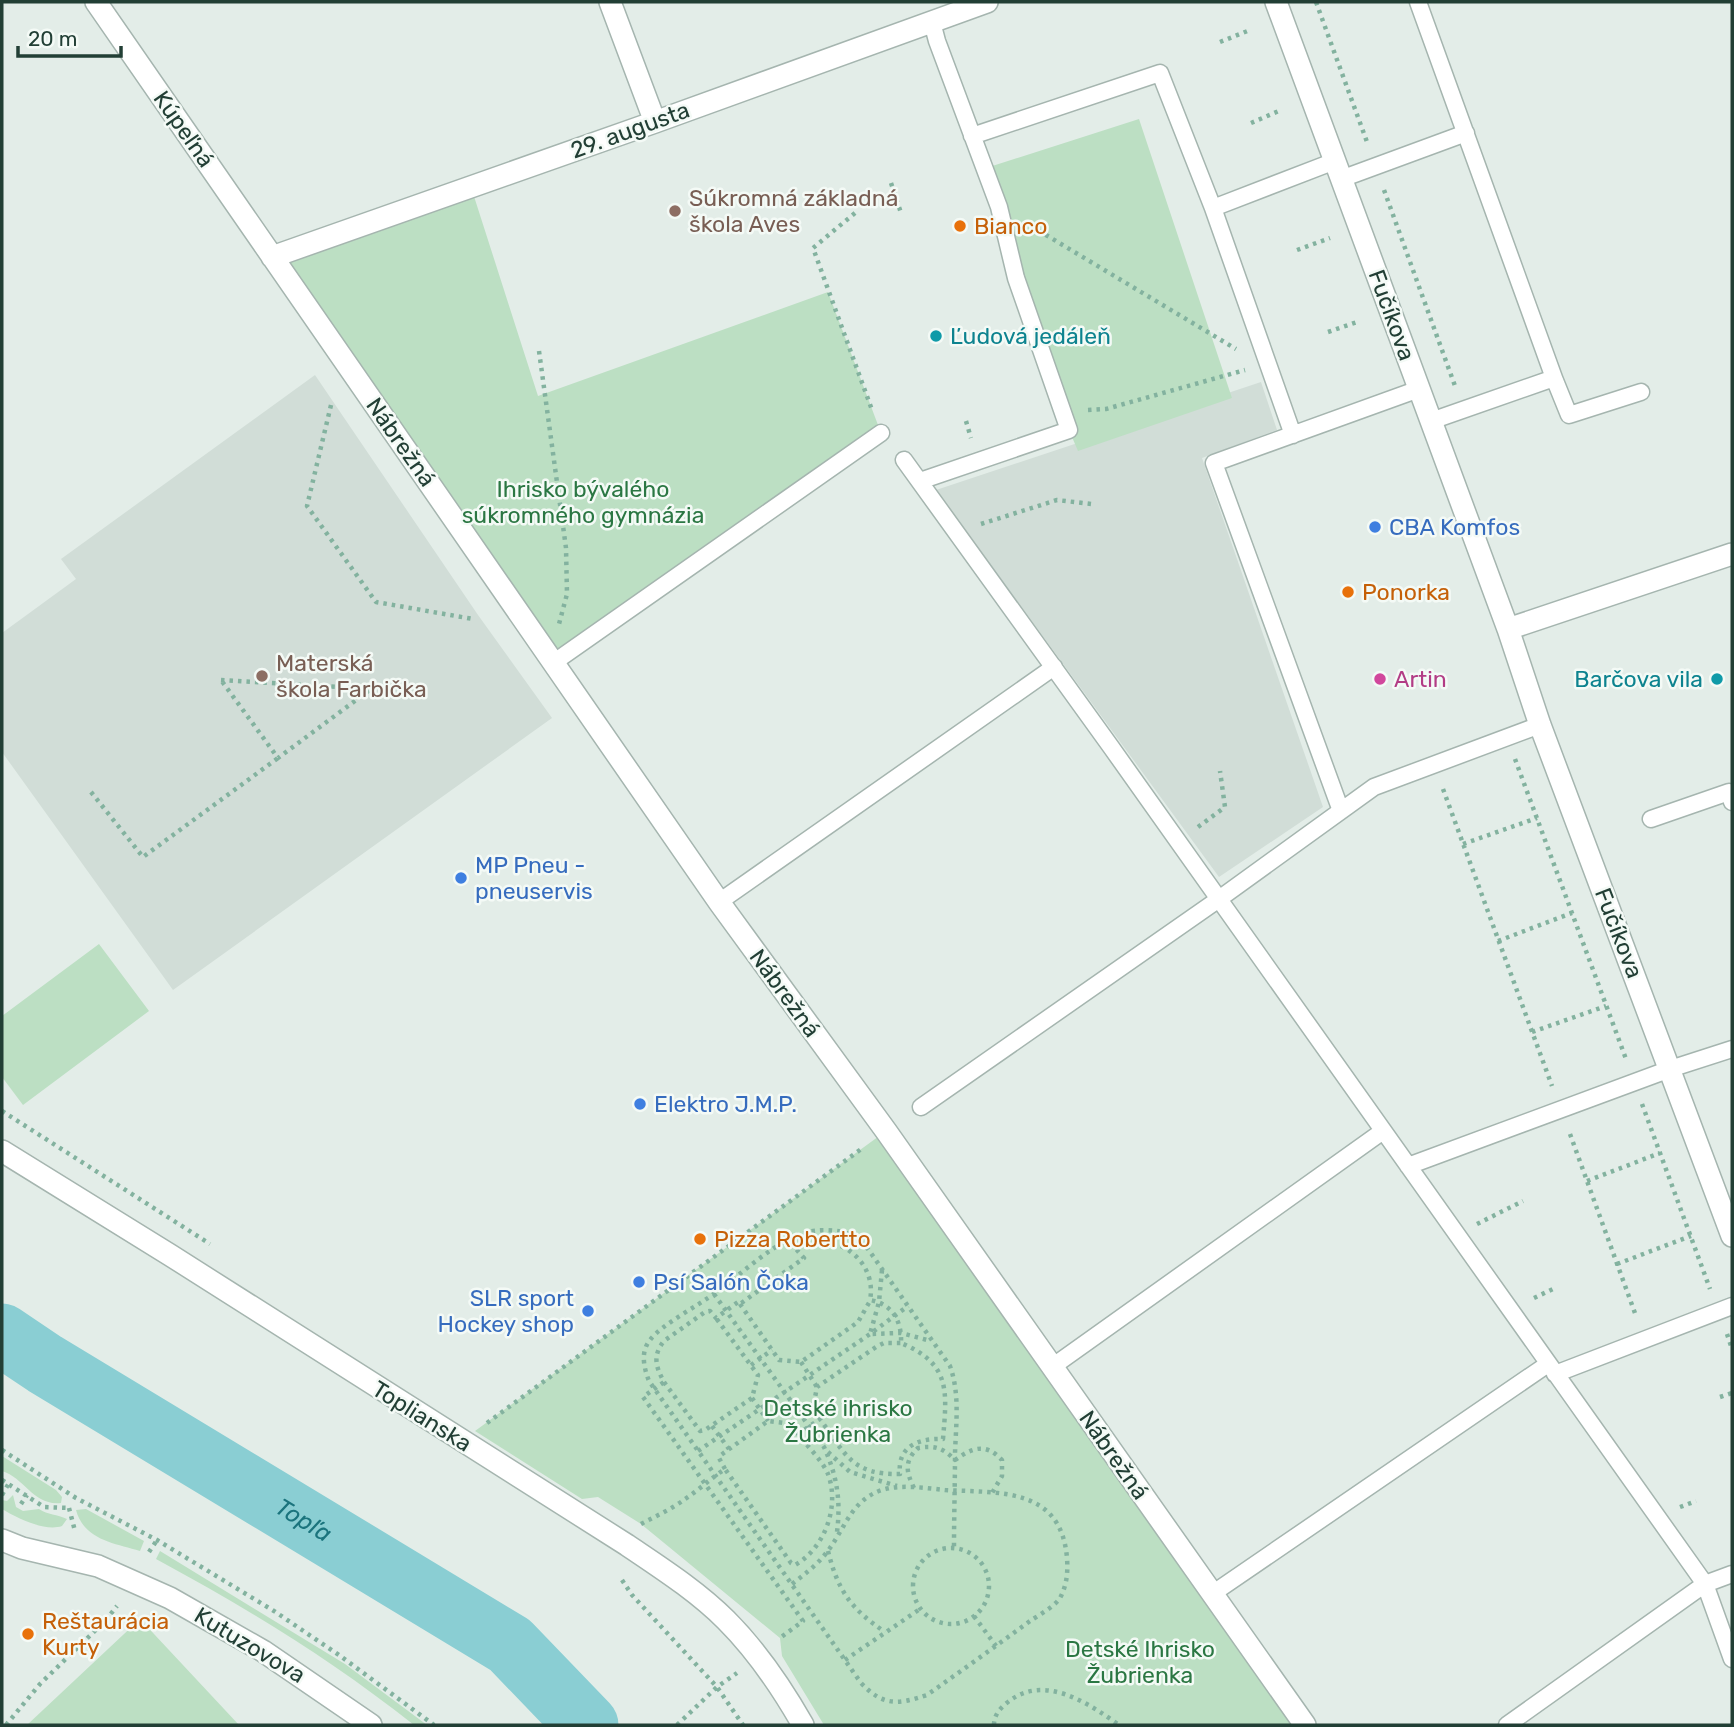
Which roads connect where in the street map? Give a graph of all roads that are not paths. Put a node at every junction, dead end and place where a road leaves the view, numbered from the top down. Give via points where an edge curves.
1 (96, 2) edge
2 (610, 2) edge
3 (987, 2) edge
4 (1276, 2) edge
5 (1418, 2) edge
6 (932, 22) junction
7 (655, 122) junction
8 (1465, 133) junction
9 (972, 136) junction
10 (1338, 170) junction
11 (1213, 208) junction
12 (272, 257) junction
13 (1554, 378) junction
14 (1419, 389) junction
15 (1640, 392) dead end
16 (1431, 421) junction
17 (881, 433) road end
18 (1293, 435) junction
19 (904, 460) dead end
20 (920, 481) junction
21 (1732, 554) edge
22 (1508, 629) junction
23 (553, 663) junction
24 (1054, 667) junction
25 (1540, 725) junction
26 (1732, 802) edge
27 (1341, 811) junction
28 (1651, 819) dead end
29 (1219, 899) junction
30 (719, 902) junction
31 (1732, 1049) edge
32 (1671, 1069) junction
33 (921, 1107) dead end
34 (1383, 1131) junction
35 (2, 1151) edge
36 (1408, 1166) junction
37 (1732, 1236) edge
38 (1725, 1308) edge
39 (1052, 1367) junction
40 (1552, 1369) junction
41 (2, 1540) edge
42 (1732, 1574) edge
43 (1705, 1584) junction
44 (1212, 1594) junction
45 (1732, 1659) edge
46 (371, 1725) edge
47 (803, 1725) edge
48 (1304, 1725) edge
49 (1507, 1725) edge

1 - 12 street, Kúpeľná
2 - 7 street
3 - 6 street, 29. augusta
4 - 10 street, Fučíkova
5 - 8 lane
6 - 7 street, 29. augusta
6 - 9 lane
7 - 12 street, 29. augusta
8 - 10 lane via 1376,166
8 - 13 lane
9 - 11 lane via 1160,73
9 - 20 lane via 999,206 1016,278 1069,430
10 - 11 lane
10 - 14 street, Fučíkova
11 - 18 lane
12 - 23 street, Nábrežná
13 - 15 lane via 1569,415
13 - 16 lane
14 - 16 street, Fučíkova
14 - 18 lane
16 - 22 street, Fučíkova
17 - 23 lane
18 - 27 lane via 1214,463
19 - 20 lane
20 - 24 lane
21 - 22 street
22 - 25 street, Fučíkova
23 - 30 street, Nábrežná
24 - 29 lane
24 - 30 lane
25 - 27 lane via 1374,787
25 - 32 street, Fučíkova
26 - 28 lane via 1729,792
27 - 29 lane
29 - 33 lane
29 - 34 lane
30 - 39 street, Nábrežná
31 - 32 lane
32 - 36 lane
32 - 37 street, Fučíkova
34 - 36 lane
34 - 39 lane
35 - 47 street, Toplianska via 684,1584 725,1619 758,1656
36 - 40 lane
38 - 40 lane
39 - 44 street, Nábrežná
40 - 43 lane
40 - 44 lane
41 - 46 street, Kutuzovova via 98,1566 170,1598 263,1651
42 - 43 lane
43 - 45 lane
43 - 49 lane
44 - 48 street, Nábrežná

